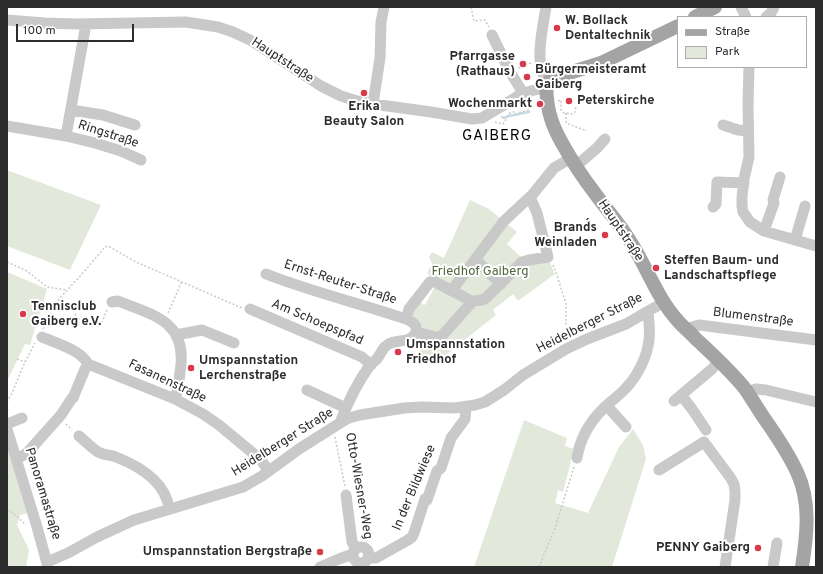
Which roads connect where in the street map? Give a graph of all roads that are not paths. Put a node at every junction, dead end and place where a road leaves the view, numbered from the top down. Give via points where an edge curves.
1 (384, 7) edge
2 (546, 7) edge
3 (715, 7) edge
4 (741, 7) edge
5 (774, 7) edge
6 (698, 16) edge
7 (746, 16) edge
8 (767, 16) edge
9 (7, 20) edge
10 (86, 24) junction
11 (677, 26) edge
12 (490, 30) road end
13 (749, 68) edge
14 (548, 84) junction
15 (523, 94) junction
16 (373, 104) junction
17 (71, 110) junction
18 (135, 125) dead end
19 (7, 126) edge
20 (722, 126) dead end
21 (748, 131) junction
22 (66, 136) junction
23 (605, 139) dead end
24 (141, 160) dead end
25 (573, 162) junction
26 (780, 177) dead end
27 (744, 183) junction
28 (530, 197) junction
29 (805, 206) dead end
30 (713, 207) dead end
31 (764, 231) junction
32 (795, 240) junction
33 (816, 246) edge
34 (476, 260) junction
35 (266, 274) dead end
36 (501, 284) junction
37 (452, 290) junction
38 (112, 302) dead end
39 (472, 302) junction
40 (664, 302) junction
41 (250, 309) dead end
42 (648, 312) junction
43 (406, 319) junction
44 (688, 330) junction
45 (416, 332) junction
46 (176, 335) junction
47 (42, 337) dead end
48 (816, 340) edge
49 (234, 343) dead end
50 (719, 361) junction
51 (88, 364) junction
52 (371, 365) junction
53 (307, 390) dead end
54 (747, 392) junction
55 (175, 399) junction
56 (816, 402) edge
57 (607, 406) junction
58 (466, 407) junction
59 (346, 408) junction
60 (22, 418) dead end
61 (7, 424) edge
62 (337, 425) junction
63 (626, 427) dead end
64 (7, 429) edge
65 (706, 430) dead end
66 (79, 436) road end
67 (16, 458) junction
68 (577, 458) road end
69 (660, 470) dead end
70 (269, 471) junction
71 (346, 495) road end
72 (169, 508) junction
73 (777, 543) dead end
74 (354, 552) junction
75 (803, 560) edge
76 (369, 561) edge
77 (47, 564) edge
78 (320, 567) edge
79 (724, 567) edge
80 (773, 567) edge

1 - 16 street
2 - 14 street via 540,56 542,71
3 - 6 main road
4 - 7 street
5 - 8 street
9 - 10 street, Hauptstraße
10 - 16 street, Hauptstraße via 186,22 228,30 253,42 331,91 350,99
10 - 17 street, Ringstraße
11 - 14 main road via 609,60 556,77
12 - 15 street
13 - 21 street
14 - 15 street, Hauptstraße
14 - 25 main road, Hauptstraße via 548,106 552,123
15 - 16 street, Hauptstraße via 485,117 477,119
17 - 18 street, Ringstraße via 103,115
17 - 22 street, Ringstraße
19 - 22 street, Ringstraße
20 - 21 street
21 - 27 street via 749,157
22 - 24 street, Ringstraße via 117,149
23 - 25 street via 597,148
25 - 28 street via 552,170
25 - 40 main road, Hauptstraße via 630,241
26 - 31 street
27 - 30 street via 717,182 716,204
27 - 31 street via 743,212 750,222
28 - 34 street via 504,222
28 - 36 street via 537,213 548,257 523,262
29 - 32 street
31 - 32 street
32 - 33 street
34 - 36 street
34 - 37 street
35 - 43 street, Ernst-Reuter-Straße
36 - 39 street via 485,300
37 - 39 street
37 - 43 street via 431,282 409,310
38 - 46 street via 118,301 158,318
39 - 45 street via 440,338
40 - 42 street, Heidelberger Straße
40 - 44 main road, Hauptstraße
41 - 52 street, Am Schoepspfad via 362,357
42 - 57 street via 649,342 643,362 627,388
42 - 58 street, Heidelberger Straße via 568,348 528,372 490,400
43 - 45 street via 415,326
44 - 48 street, Blumenstraße via 699,325
44 - 50 main road, Hauptstraße
45 - 52 street via 407,340 386,345
46 - 49 street via 202,330
46 - 55 street via 181,353 179,384
47 - 51 street, Fasanenstraße via 72,350
50 - 54 main road, Hauptstraße
50 - 65 street via 677,398 692,409
51 - 55 street, Fasanenstraße
51 - 67 street via 68,405 27,453
52 - 59 street
53 - 59 street
54 - 56 street via 759,389
54 - 75 main road, Hauptstraße via 798,473 805,495 807,521
55 - 70 street, Fasanenstraße via 219,425 260,459
57 - 63 street
57 - 68 street via 584,435
58 - 62 street, Heidelberger Straße via 404,408 360,415
58 - 76 street, In der Bildwiese via 465,419 451,438 412,537
59 - 62 street
60 - 61 street
62 - 70 street, Heidelberger Straße
64 - 67 street, Panoramastraße
66 - 72 street via 99,452 138,467 163,492
67 - 77 street, Panoramastraße
69 - 79 street via 704,442 730,476 736,500
70 - 72 street, Heidelberger Straße via 235,489
71 - 74 street, Otto-Wiesner-Weg
72 - 77 street, Heidelberger Straße via 127,523
73 - 80 street
74 - 76 street via 360,547 365,548
74 - 78 street

